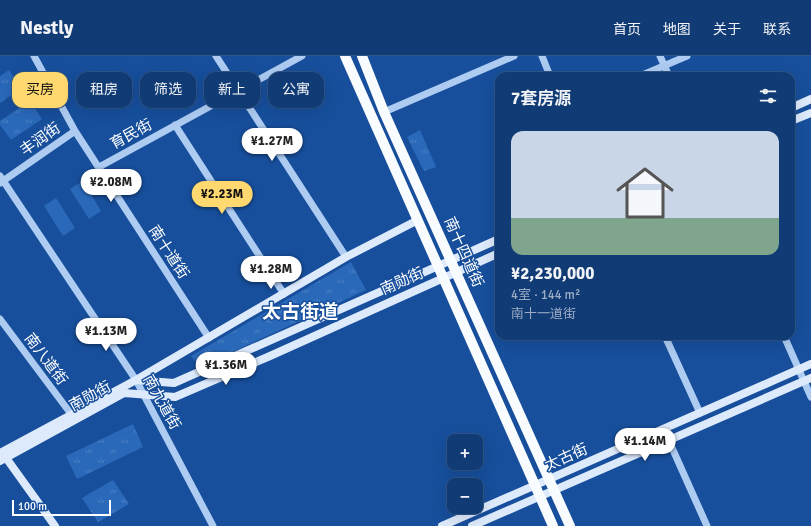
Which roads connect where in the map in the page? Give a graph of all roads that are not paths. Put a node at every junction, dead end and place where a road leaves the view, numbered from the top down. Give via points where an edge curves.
1 (34, 56) edge
2 (216, 56) edge
3 (302, 56) edge
4 (345, 56) edge
5 (362, 56) edge
6 (514, 56) edge
7 (542, 56) edge
8 (660, 56) edge
9 (688, 56) edge
10 (506, 58) edge
11 (665, 66) junction
12 (226, 72) edge
13 (548, 72) edge
14 (650, 72) edge
15 (667, 72) edge
16 (260, 79) edge
17 (811, 99) edge
18 (795, 106) edge
19 (206, 108) edge
20 (248, 108) edge
21 (384, 112) junction
22 (811, 113) edge
23 (795, 119) edge
24 (175, 125) junction
25 (75, 131) junction
26 (99, 167) junction
27 (1, 180) edge
28 (418, 220) junction
29 (495, 241) edge
30 (495, 255) edge
31 (346, 257) junction
32 (452, 260) junction
33 (438, 267) junction
34 (457, 272) junction
35 (443, 278) junction
36 (284, 294) junction
37 (0, 319) edge
38 (209, 338) junction
39 (667, 340) edge
40 (786, 340) edge
41 (811, 364) edge
42 (799, 370) junction
43 (136, 380) junction
44 (808, 380) edge
45 (144, 394) junction
46 (811, 397) edge
47 (700, 413) junction
48 (71, 414) junction
49 (669, 441) junction
50 (1, 455) edge
51 (549, 480) junction
52 (535, 486) junction
53 (554, 491) junction
54 (540, 497) junction
55 (55, 526) edge
56 (213, 526) edge
57 (442, 526) edge
58 (472, 526) edge
59 (553, 526) edge
60 (570, 526) edge
61 (707, 526) edge

1 - 25 street, 南十道街
2 - 12 street
3 - 16 street, 育民街
4 - 28 main road
5 - 21 main road, 南十四道街
6 - 10 street
7 - 13 street
8 - 11 street
9 - 11 street
10 - 21 street
11 - 14 street
11 - 15 street
17 - 18 main road
19 - 24 street, 育民街
20 - 31 street
21 - 32 main road, 南十四道街
22 - 23 main road
24 - 26 street, 育民街
24 - 36 street
25 - 26 street, 南十道街
25 - 27 street, 丰润街
26 - 38 street, 南十道街
27 - 43 street, 南九道街
28 - 31 main road, 南勋街
28 - 33 main road
29 - 32 main road, 南勋街
30 - 34 main road, 南勋街
31 - 36 main road, 南勋街
32 - 33 main road, 南勋街
32 - 34 main road, 南十四道街
33 - 35 main road
33 - 43 main road, 南勋街 via 174,383
34 - 35 main road, 南勋街
34 - 51 main road, 南十四道街
35 - 45 main road, 南勋街 via 175,397
35 - 52 main road
36 - 38 main road, 南勋街
37 - 48 street, 南八道街
38 - 43 main road, 南勋街
39 - 47 street
40 - 42 street
41 - 42 main road, 太古街
42 - 44 street
42 - 47 main road, 太古街
43 - 45 street, 南九道街
43 - 48 main road, 南勋街
44 - 46 street
44 - 49 main road, 太古街
45 - 50 main road, 南勋街 via 124,393
45 - 56 street, 南九道街
47 - 51 main road, 太古街
48 - 50 main road, 南勋街
49 - 53 main road, 太古街
49 - 61 street
50 - 55 main road
51 - 52 main road, 太古街
51 - 53 main road, 南十四道街
52 - 54 main road
52 - 57 main road, 太古街
53 - 54 main road, 太古街
53 - 60 main road, 南十四道街
54 - 58 main road, 太古街
54 - 59 main road

